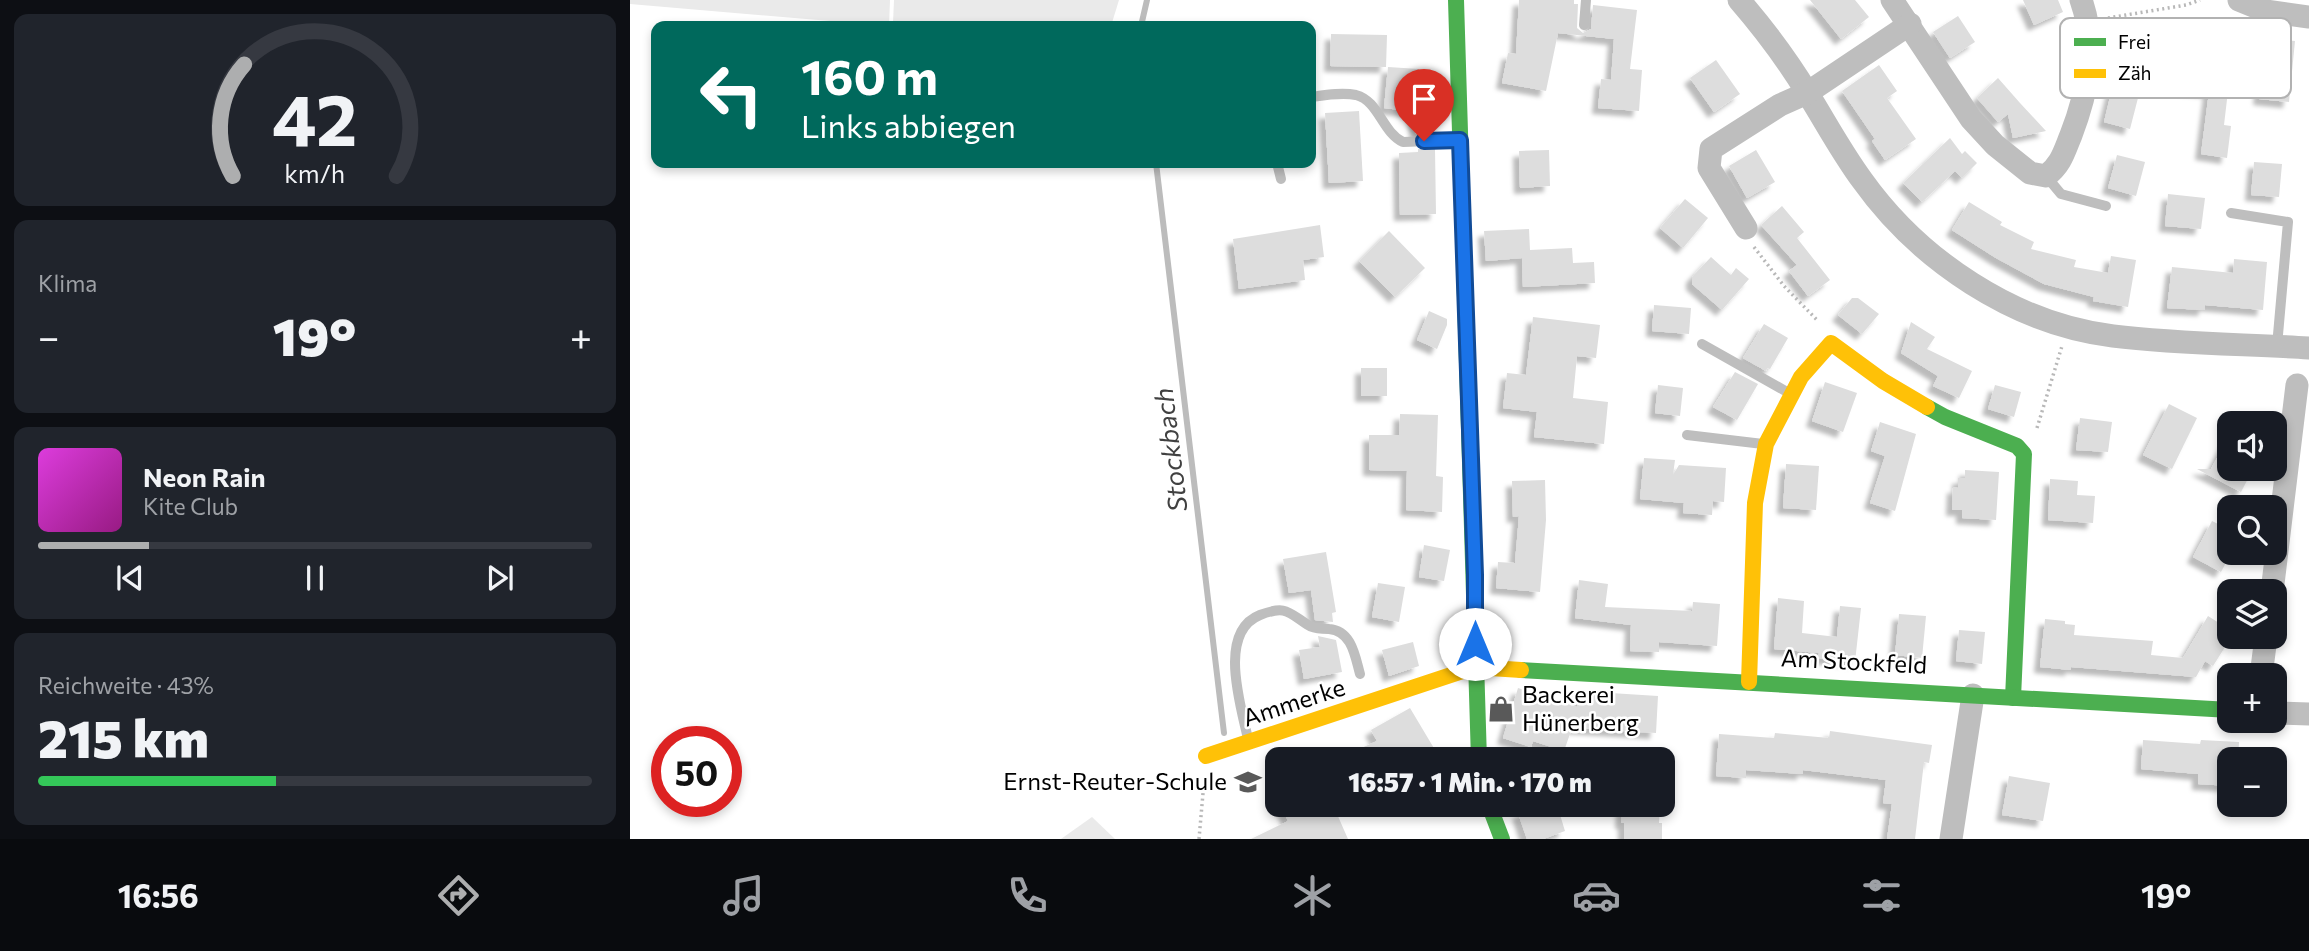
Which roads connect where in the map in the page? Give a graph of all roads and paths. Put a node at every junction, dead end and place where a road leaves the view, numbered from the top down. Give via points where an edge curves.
1 (1456, 0) edge
2 (1586, 0) edge
3 (1740, 0) edge
4 (1892, 0) edge
5 (2200, 0) edge
6 (2239, 0) edge
7 (2085, 10) edge
8 (2309, 18) edge
9 (1910, 24) junction
10 (1584, 25) dead end
11 (1807, 93) junction
12 (1316, 96) edge
13 (2084, 98) edge
14 (1460, 140) junction
15 (1278, 168) edge
16 (2046, 176) junction
17 (1281, 179) dead end
18 (2106, 206) dead end
19 (2231, 213) dead end
20 (1746, 228) joint
21 (2068, 327) junction
22 (1831, 343) junction
23 (1702, 344) dead end
24 (2277, 346) junction
25 (2309, 348) edge
26 (2297, 385) dead end
27 (1791, 395) junction
28 (1687, 435) dead end
29 (1766, 444) junction
30 (2024, 454) junction
31 (2274, 579) edge
32 (1475, 667) junction
33 (1360, 674) dead end
34 (1749, 682) junction
35 (1973, 695) junction
36 (2013, 698) junction
37 (2217, 709) edge
38 (2287, 713) edge
39 (2309, 714) edge
40 (1249, 742) junction
41 (1478, 747) edge
42 (1206, 756) joint
43 (1494, 817) edge
44 (1199, 839) edge
45 (1502, 839) edge
46 (1951, 839) edge

1 - 14 street
2 - 10 lane
3 - 11 street
4 - 9 street
5 - 7 path via 2186,5
6 - 8 street via 2266,11
9 - 11 street
9 - 16 street via 1970,119 2031,173
11 - 20 street via 1711,149 1709,168
11 - 21 street via 1862,181 1896,223 1978,287
12 - 14 lane via 1339,94 1364,99 1403,142
13 - 16 street via 2058,167
14 - 32 street
15 - 17 lane
16 - 18 lane via 2061,194
19 - 24 lane via 2288,222
20 - 22 path via 1749,240
21 - 24 street via 2112,336
21 - 30 path via 2033,441
22 - 27 street
22 - 30 street via 1945,417 2017,446
23 - 27 lane
24 - 25 street
26 - 31 street
27 - 29 street
28 - 29 lane
29 - 34 street via 1755,503
30 - 36 street
32 - 34 street, Am Stockfeld
32 - 40 street, Ammerke
32 - 41 street
33 - 40 lane via 1351,643 1334,629 1316,629 1288,610 1255,617 1239,635 1234,660
34 - 35 street, Am Stockfeld
35 - 36 street, Am Stockfeld
35 - 46 street
36 - 37 street, Am Stockfeld
38 - 39 street
40 - 42 street, Ammerke
42 - 44 path
43 - 45 street

